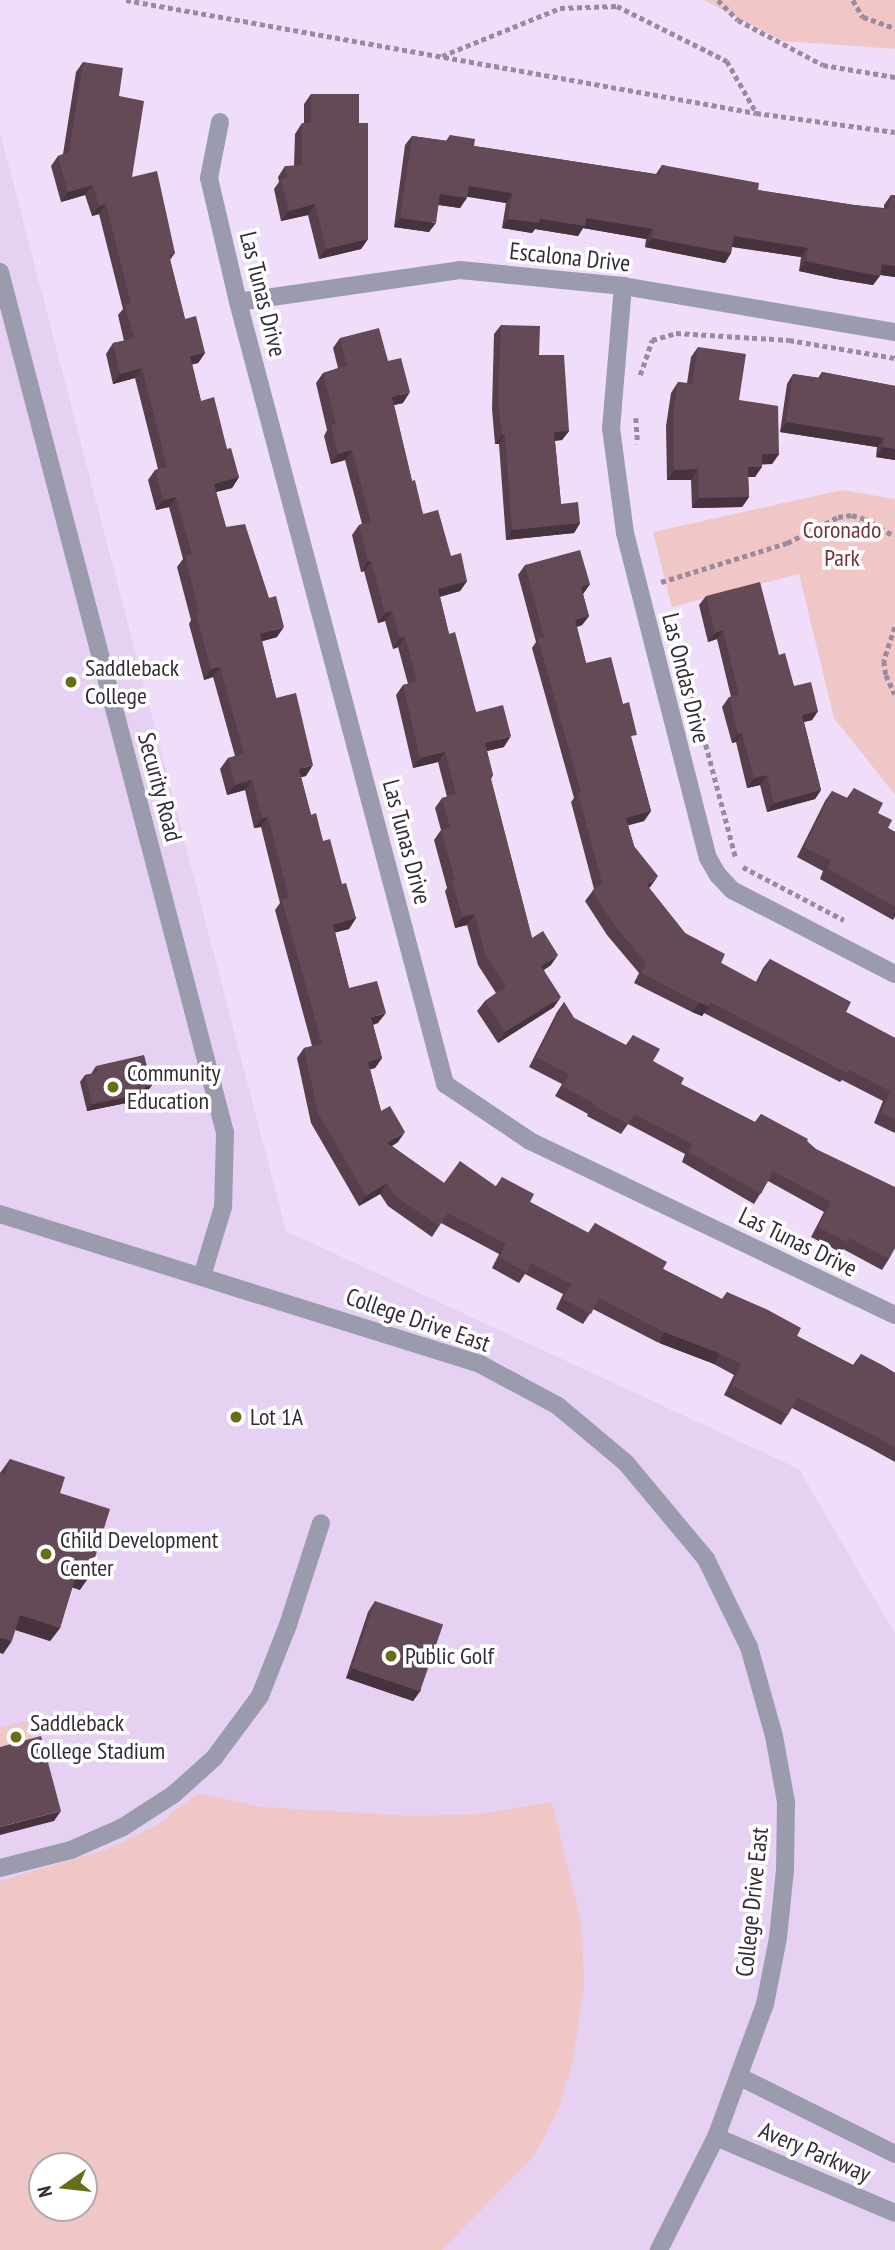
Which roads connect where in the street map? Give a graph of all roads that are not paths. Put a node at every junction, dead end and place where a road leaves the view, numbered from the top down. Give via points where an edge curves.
1 (220, 122) dead end
2 (0, 272) edge
3 (623, 286) junction
4 (238, 302) junction
5 (895, 332) edge
6 (895, 974) edge
7 (0, 1214) edge
8 (202, 1276) junction
9 (895, 1315) edge
10 (321, 1523) dead end
11 (0, 1868) edge
12 (740, 2077) junction
13 (716, 2137) junction
14 (895, 2154) edge
15 (895, 2213) edge
16 (659, 2250) edge

1 - 4 street, Las Tunas Drive via 209,178
2 - 8 street, Security Road via 225,1133 223,1207
3 - 4 street, Escalona Drive via 460,270
3 - 5 street, Escalona Drive
3 - 6 street, Las Ondas Drive via 611,428 625,533 708,858 732,890
4 - 9 street, Las Tunas Drive via 446,1084 530,1141
7 - 8 street, College Drive East
8 - 12 street, College Drive East via 480,1364 558,1406 626,1463 706,1559 749,1647 774,1736 786,1802 778,1938 765,2004
10 - 11 street via 260,1696 214,1758 174,1794 123,1827 71,1850
12 - 13 street, College Drive East
12 - 14 street, Avery Parkway
13 - 15 street, Avery Parkway
13 - 16 street, College Drive East

